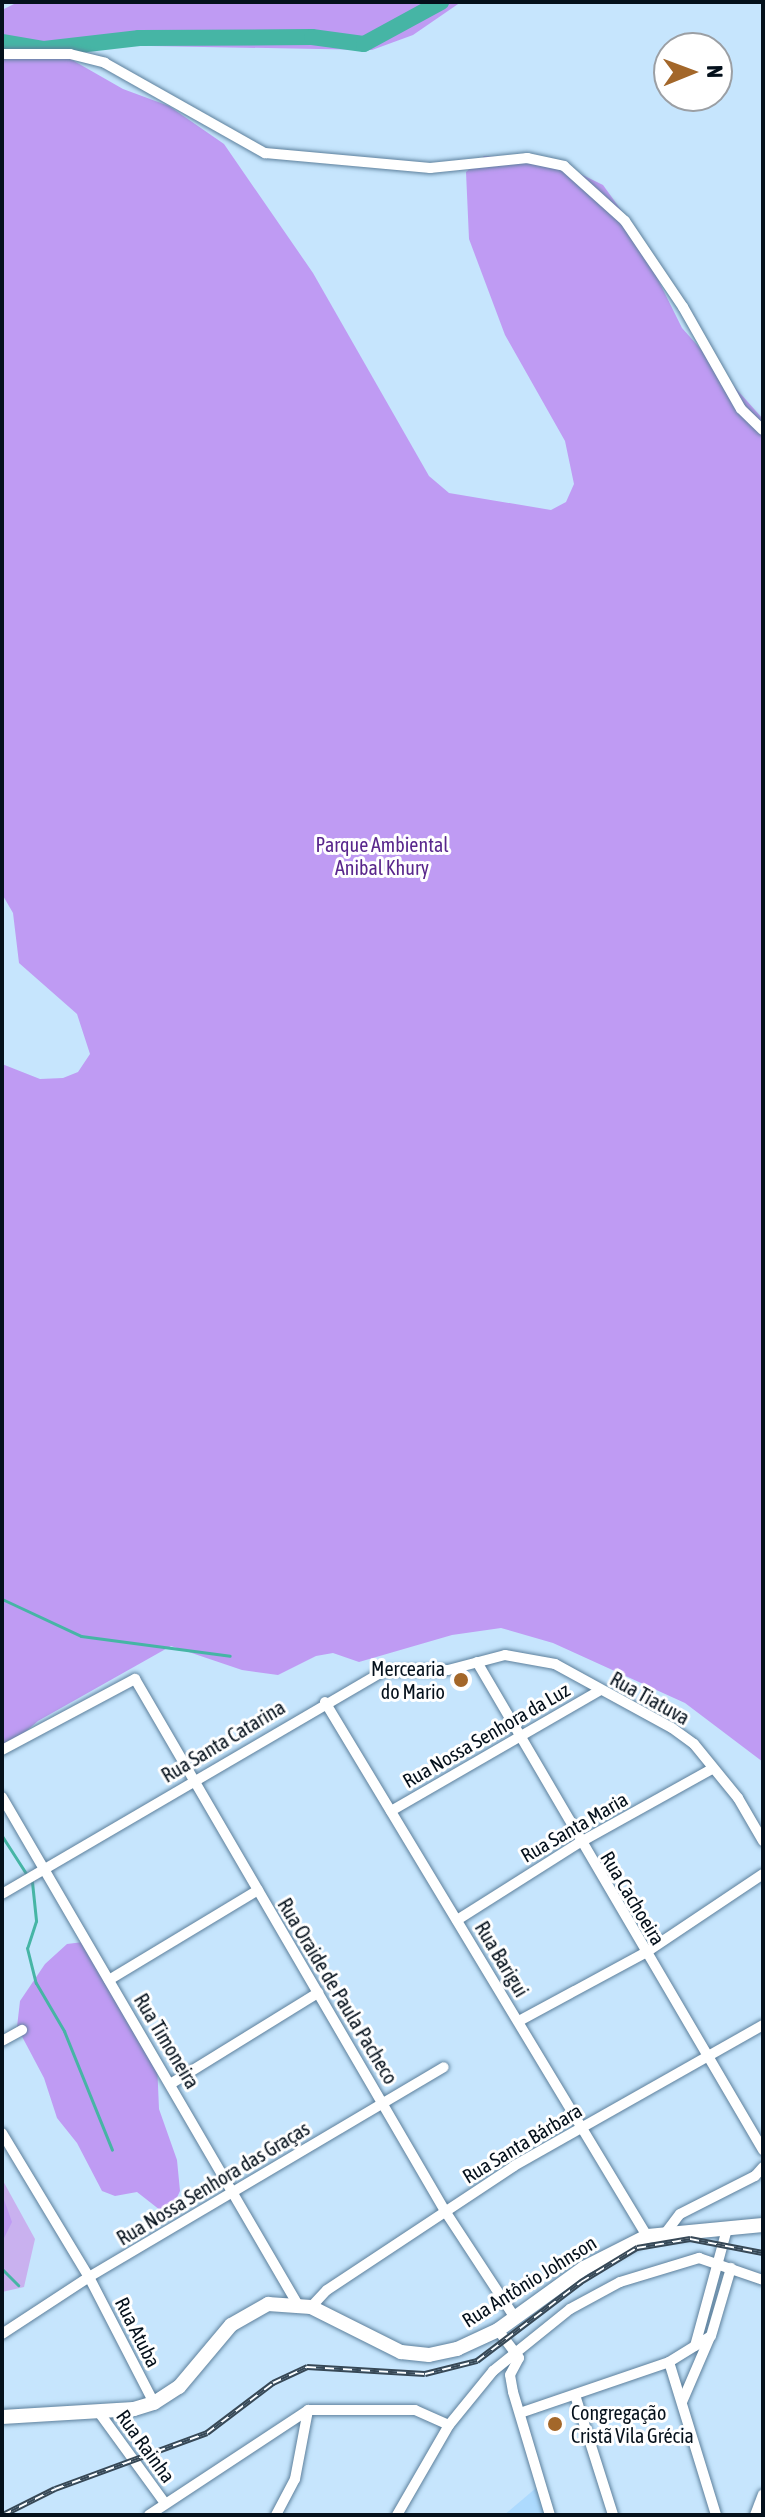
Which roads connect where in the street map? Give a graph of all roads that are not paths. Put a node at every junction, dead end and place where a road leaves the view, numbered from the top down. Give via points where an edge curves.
1 (2, 54) edge
2 (763, 430) edge
3 (477, 1662) junction
4 (599, 1691) junction
5 (325, 1702) junction
6 (519, 1734) junction
7 (2, 1750) edge
8 (712, 1769) junction
9 (194, 1779) junction
10 (2, 1797) edge
11 (391, 1811) junction
12 (763, 1841) edge
13 (579, 1843) junction
14 (42, 1867) junction
15 (763, 1874) edge
16 (258, 1890) junction
17 (2, 1894) edge
18 (457, 1920) junction
19 (645, 1953) junction
20 (109, 1980) junction
21 (318, 1993) junction
22 (519, 2021) junction
23 (763, 2025) edge
24 (22, 2030) dead end
25 (2, 2041) edge
26 (709, 2056) junction
27 (444, 2067) dead end
28 (172, 2083) junction
29 (383, 2102) junction
30 (583, 2128) junction
31 (2, 2133) edge
32 (763, 2150) edge
33 (763, 2167) edge
34 (234, 2192) junction
35 (445, 2211) junction
36 (763, 2225) edge
37 (727, 2229) junction
38 (667, 2231) junction
39 (647, 2236) junction
40 (718, 2262) junction
41 (731, 2268) junction
42 (89, 2277) junction
43 (763, 2280) edge
44 (304, 2306) junction
45 (515, 2318) junction
46 (498, 2330) junction
47 (2, 2334) edge
48 (711, 2336) junction
49 (695, 2346) junction
50 (515, 2352) junction
51 (669, 2362) junction
52 (575, 2395) junction
53 (682, 2402) junction
54 (154, 2403) junction
55 (308, 2410) junction
56 (98, 2411) junction
57 (520, 2413) junction
58 (2, 2417) edge
59 (449, 2425) junction
60 (763, 2494) edge
61 (164, 2502) junction
62 (149, 2515) edge
63 (276, 2515) edge
64 (397, 2515) edge
65 (550, 2515) edge
66 (613, 2515) edge
67 (716, 2515) edge
68 (755, 2515) edge

1 - 2 street via 70,54 105,63 265,153 430,168 527,158 564,166 625,221 683,307 736,402
3 - 4 street, Rua Tiatuva via 505,1655 532,1657
3 - 5 street, Rua Santa Catarina via 448,1670 384,1671
3 - 6 street, Rua Cachoeira
4 - 6 street, Rua Nossa Senhora da Luz
4 - 8 street, Rua Tiatuva via 672,1728 694,1744
5 - 9 street, Rua Santa Catarina
5 - 11 street, Rua Barigui
6 - 11 street, Rua Nossa Senhora da Luz
6 - 13 street, Rua Cachoeira
7 - 9 street, Rua Oraide de Paula Pacheco via 135,1679
8 - 12 street, Rua Tiatuva via 738,1798
8 - 13 street, Rua Santa Maria
9 - 14 street, Rua Santa Catarina
9 - 16 street, Rua Oraide de Paula Pacheco
10 - 14 street, Rua Timoneira
11 - 18 street, Rua Barigui
13 - 18 street, Rua Santa Maria
13 - 19 street, Rua Cachoeira
14 - 17 street, Rua Santa Catarina
14 - 20 street, Rua Timoneira
15 - 19 street
16 - 20 street
16 - 21 street, Rua Oraide de Paula Pacheco
18 - 22 street, Rua Barigui
19 - 22 street
19 - 26 street, Rua Cachoeira
20 - 28 street, Rua Timoneira
21 - 28 street
21 - 29 street, Rua Oraide de Paula Pacheco
22 - 30 street, Rua Barigui
23 - 26 street, Rua Santa Bárbara
24 - 25 street
26 - 30 street, Rua Santa Bárbara
26 - 32 street, Rua Cachoeira
27 - 29 street, Rua Nossa Senhora das Graças
28 - 34 street, Rua Timoneira
29 - 34 street, Rua Nossa Senhora das Graças
29 - 35 street, Rua Oraide de Paula Pacheco
30 - 35 street, Rua Santa Bárbara
30 - 39 street, Rua Barigui
31 - 42 street
33 - 38 street via 680,2214
34 - 42 street, Rua Nossa Senhora das Graças
34 - 44 street, Rua Timoneira
35 - 44 street, Rua Santa Bárbara
35 - 45 street, Rua Oraide de Paula Pacheco
36 - 37 main road, Rua Antônio Johnson
37 - 38 main road, Rua Antônio Johnson
37 - 40 street
38 - 39 main road, Rua Antônio Johnson
39 - 45 main road, Rua Antônio Johnson via 584,2268
40 - 41 street
40 - 49 street
40 - 50 street via 699,2258 669,2263 620,2282 570,2309
41 - 43 street
41 - 48 street
42 - 47 street, Rua Nossa Senhora das Graças
42 - 54 street, Rua Atuba
44 - 46 main road, Rua Antônio Johnson via 401,2352 429,2355 457,2349
44 - 54 main road via 268,2304 248,2312 179,2387
45 - 46 main road, Rua Antônio Johnson
46 - 50 street
48 - 49 street
48 - 53 street
49 - 51 street
50 - 57 street via 518,2361 510,2379
50 - 59 street
51 - 52 street
51 - 53 street
52 - 57 street
52 - 66 street
53 - 67 street
54 - 56 main road
55 - 59 street via 415,2410
55 - 61 street
55 - 63 street via 295,2479
56 - 58 main road
56 - 61 street, Rua Rainha
57 - 65 street
59 - 64 street
60 - 68 street
61 - 62 street

